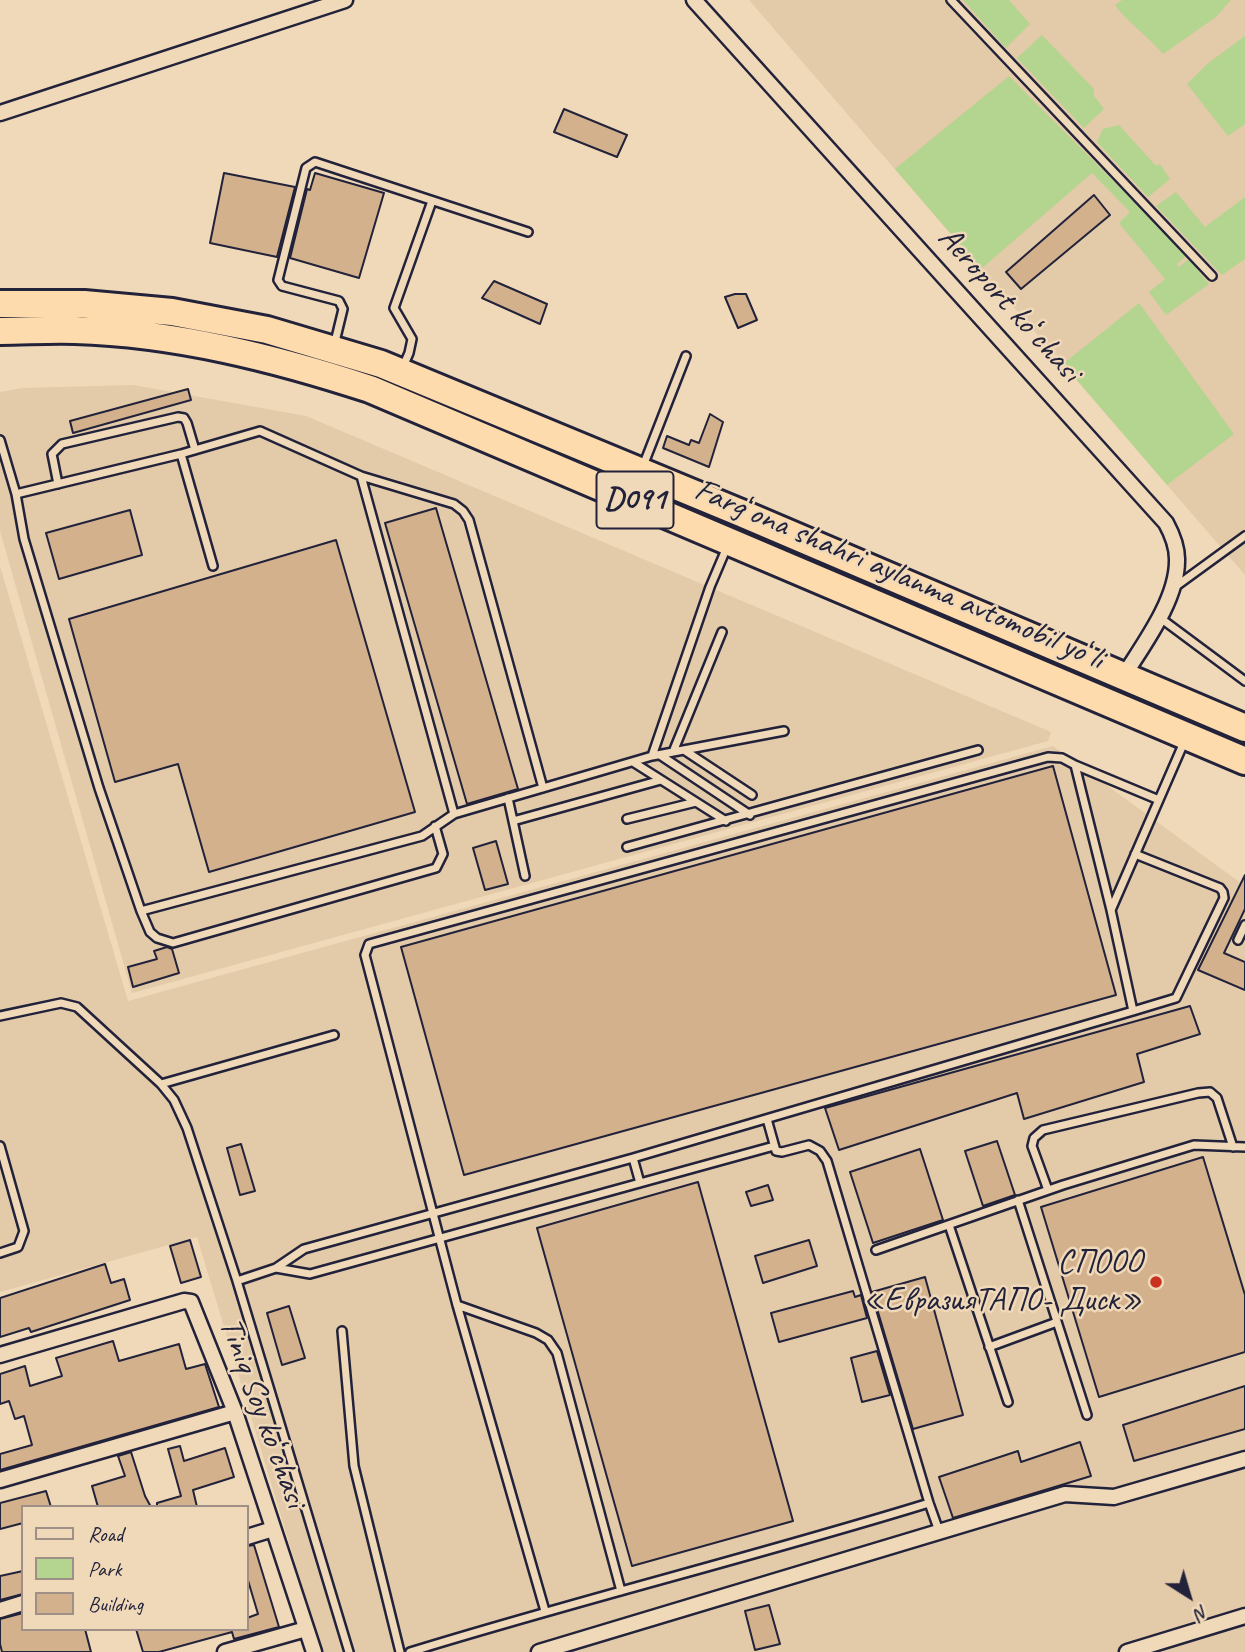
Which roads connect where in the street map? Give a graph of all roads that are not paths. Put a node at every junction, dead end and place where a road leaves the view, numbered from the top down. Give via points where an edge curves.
1 (345, 0) edge
2 (694, 0) edge
3 (951, 0) edge
4 (0, 113) edge
5 (432, 201) junction
6 (528, 232) dead end
7 (1212, 276) dead end
8 (0, 304) edge
9 (0, 331) edge
10 (333, 349) junction
11 (686, 356) dead end
12 (400, 372) junction
13 (0, 440) edge
14 (195, 450) junction
15 (181, 454) junction
16 (641, 471) junction
17 (361, 476) junction
18 (58, 484) junction
19 (16, 494) junction
20 (1245, 536) edge
21 (730, 540) junction
22 (212, 566) dead end
23 (1172, 590) junction
24 (1159, 617) junction
25 (722, 632) dead end
26 (1123, 677) junction
27 (1245, 681) edge
28 (1245, 728) edge
29 (784, 731) dead end
30 (1187, 736) junction
31 (684, 750) junction
32 (978, 750) dead end
33 (673, 752) junction
34 (656, 755) junction
35 (1245, 761) edge
36 (632, 762) junction
37 (1075, 765) junction
38 (661, 780) junction
39 (543, 788) junction
40 (751, 795) dead end
41 (508, 798) junction
42 (1159, 800) junction
43 (696, 802) junction
44 (454, 814) junction
45 (750, 815) junction
46 (627, 819) dead end
47 (513, 821) junction
48 (726, 821) junction
49 (435, 826) junction
50 (627, 847) dead end
51 (1135, 854) junction
52 (525, 876) dead end
53 (1111, 910) junction
54 (141, 911) junction
55 (1245, 925) edge
56 (1238, 940) dead end
57 (1133, 1011) junction
58 (0, 1016) edge
59 (334, 1035) dead end
60 (161, 1084) junction
61 (767, 1119) junction
62 (0, 1146) edge
63 (774, 1146) junction
64 (1233, 1147) junction
65 (1245, 1147) edge
66 (633, 1158) junction
67 (640, 1183) junction
68 (1048, 1190) junction
69 (1018, 1200) junction
70 (433, 1213) junction
71 (949, 1225) junction
72 (439, 1239) junction
73 (876, 1250) dead end
74 (0, 1253) edge
75 (276, 1268) junction
76 (237, 1281) junction
77 (457, 1305) junction
78 (1057, 1322) junction
79 (342, 1331) dead end
80 (989, 1347) junction
81 (0, 1354) edge
82 (1007, 1402) dead end
83 (235, 1412) junction
84 (1087, 1415) dead end
85 (1245, 1459) edge
86 (0, 1480) edge
87 (929, 1503) junction
88 (274, 1529) junction
89 (939, 1532) junction
90 (248, 1537) edge
91 (621, 1591) junction
92 (21, 1604) edge
93 (0, 1609) edge
94 (545, 1611) junction
95 (1245, 1616) edge
96 (306, 1629) junction
97 (225, 1652) edge
98 (313, 1652) edge
99 (349, 1652) edge
100 (400, 1652) edge
101 (410, 1652) edge
102 (539, 1652) edge
103 (1127, 1652) edge

1 - 4 street
2 - 23 street, Aeroport koʻchasi via 1149,502 1174,540 1177,560
3 - 7 lane
5 - 6 lane
5 - 10 lane via 315,162 306,168 278,281 342,304
5 - 12 lane via 394,308 412,339
8 - 10 highway, Fargʻona shahri aylanma avtomobil yoʻli / D091 via 84,304 172,312 267,330
9 - 21 highway, Fargʻona shahri aylanma avtomobil yoʻli / D091 via 77,330 167,339 318,372 370,388
10 - 12 highway, Fargʻona shahri aylanma avtomobil yoʻli / D091
11 - 16 lane
12 - 16 highway, Fargʻona shahri aylanma avtomobil yoʻli / D091
13 - 19 lane
14 - 15 lane
14 - 17 lane via 261,431
14 - 18 lane via 184,418 62,444 52,454
15 - 18 lane
15 - 22 lane
16 - 26 highway, Fargʻona shahri aylanma avtomobil yoʻli / D091
17 - 39 lane via 454,504 470,520
17 - 44 lane
18 - 19 lane
19 - 54 lane via 24,539
20 - 23 lane
21 - 30 highway, Fargʻona shahri aylanma avtomobil yoʻli / D091
21 - 34 lane via 710,587
23 - 24 street, Aeroport koʻchasi
24 - 26 street, Aeroport koʻchasi
24 - 27 lane
25 - 33 lane
26 - 28 highway, Fargʻona shahri aylanma avtomobil yoʻli / D091
29 - 31 lane
30 - 35 highway, Fargʻona shahri aylanma avtomobil yoʻli / D091
30 - 42 lane
31 - 33 lane
31 - 40 lane
32 - 45 lane
33 - 34 lane
34 - 36 lane
34 - 45 lane
36 - 38 lane
36 - 39 lane
37 - 42 lane
37 - 53 lane
37 - 70 lane via 1048,757 369,944 365,955
38 - 43 lane
38 - 47 lane
39 - 41 lane
41 - 44 lane
41 - 47 lane
42 - 51 lane
43 - 46 lane
43 - 48 lane
44 - 49 lane
45 - 48 lane
47 - 52 lane
48 - 50 lane
49 - 54 lane via 422,836
49 - 54 lane via 443,854 436,868 423,872 173,943 150,932
51 - 53 lane
51 - 57 lane via 1220,888 1224,898 1176,999
53 - 57 lane
55 - 56 lane
57 - 61 lane
58 - 60 lane via 61,1003 77,1007
59 - 60 lane
60 - 76 lane via 187,1128
61 - 63 lane
61 - 66 lane
62 - 74 lane via 24,1231 18,1247
63 - 67 lane
63 - 87 lane via 779,1153 810,1145 827,1161
64 - 65 lane
64 - 68 lane via 1194,1146
64 - 68 lane via 1217,1098 1210,1092 1198,1093 1043,1130 1032,1146
66 - 67 lane
66 - 70 lane
67 - 72 lane
68 - 69 lane
69 - 71 lane
69 - 78 lane
70 - 72 lane
70 - 75 lane via 303,1249
71 - 73 lane
71 - 80 lane
72 - 75 lane via 310,1274
72 - 77 lane
75 - 76 lane
76 - 99 lane
77 - 91 lane via 536,1333 557,1353
77 - 94 lane
78 - 80 lane
78 - 84 lane
79 - 100 lane via 354,1466
80 - 82 lane
81 - 83 street, Tiniq Soy koʻchasi via 191,1302
83 - 86 street
83 - 88 street, Tiniq Soy koʻchasi
85 - 89 street via 1114,1497 1065,1494
87 - 89 lane
87 - 91 lane
88 - 90 street
88 - 96 street, Tiniq Soy koʻchasi
89 - 102 street
91 - 94 lane
92 - 93 street
94 - 101 lane
95 - 103 street
96 - 97 street
96 - 98 street, Tiniq Soy koʻchasi

